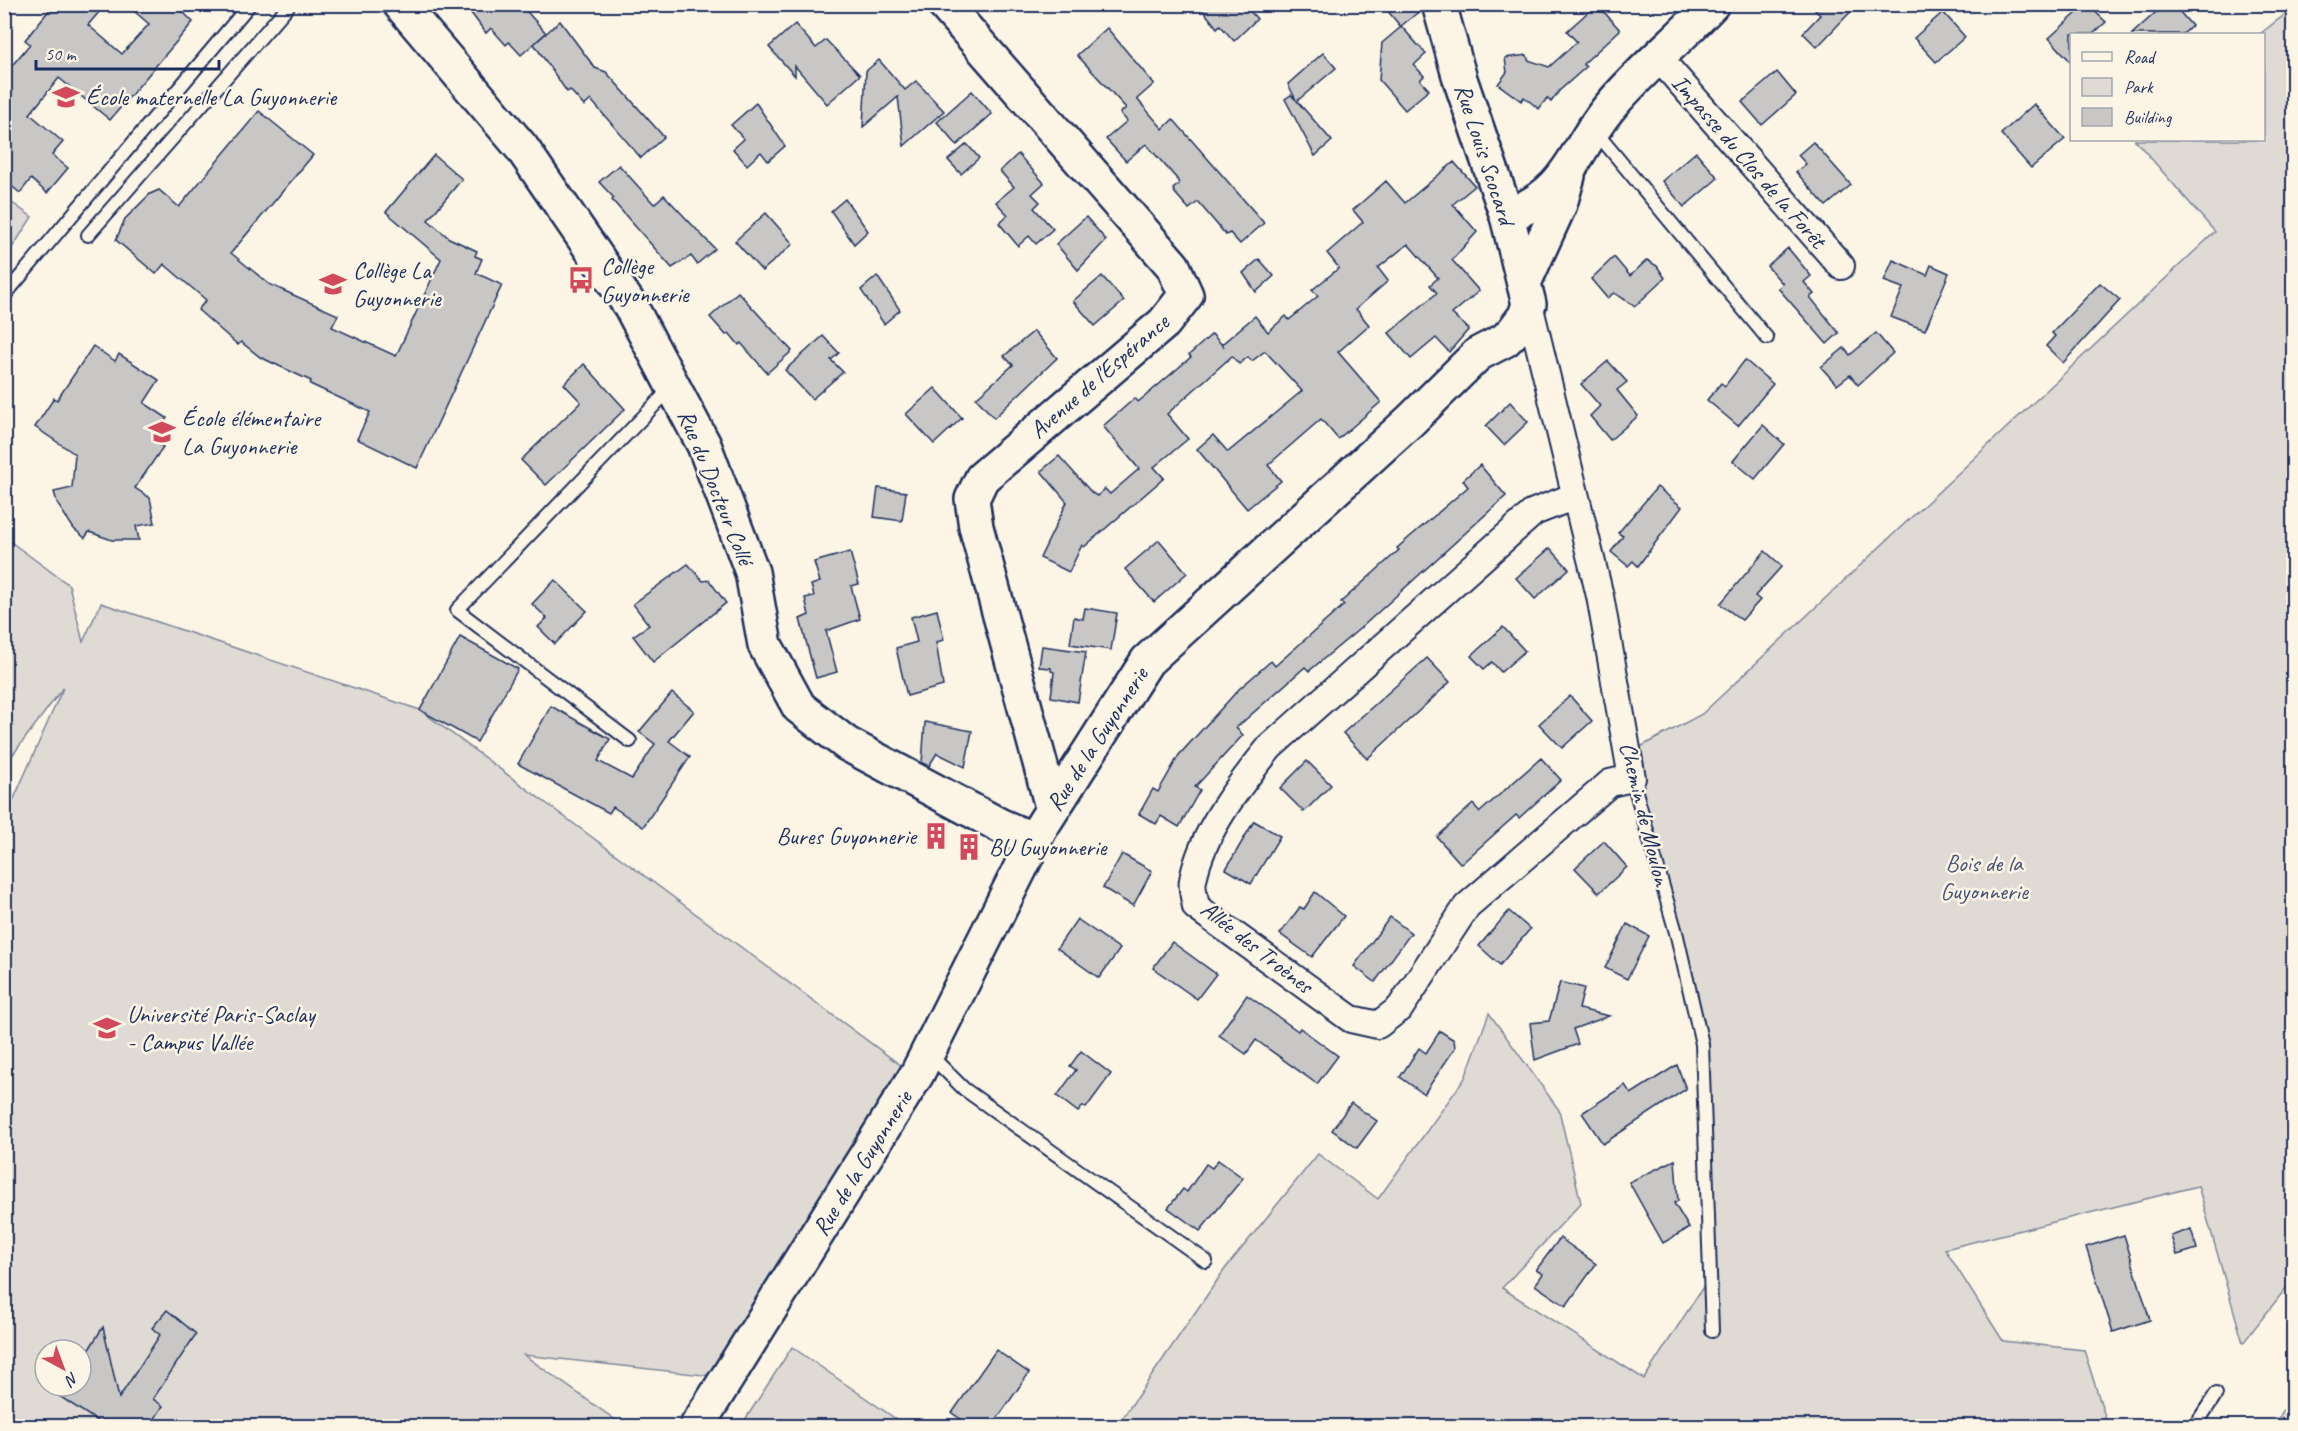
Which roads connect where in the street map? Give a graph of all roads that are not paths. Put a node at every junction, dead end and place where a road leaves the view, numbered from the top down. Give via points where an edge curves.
1 (250, 4) edge
2 (290, 4) edge
3 (400, 4) edge
4 (944, 4) edge
5 (1439, 4) edge
6 (1712, 4) edge
7 (1658, 57) junction
8 (1594, 130) junction
9 (1569, 171) junction
10 (1507, 216) junction
11 (88, 235) dead end
12 (1841, 266) dead end
13 (1524, 284) junction
14 (4, 296) edge
15 (1767, 338) dead end
16 (1492, 347) junction
17 (1541, 349) junction
18 (673, 386) junction
19 (1575, 496) junction
20 (630, 741) dead end
21 (1632, 778) junction
22 (1052, 807) junction
23 (1034, 840) junction
24 (928, 1053) junction
25 (1206, 1261) dead end
26 (1712, 1331) dead end
27 (2216, 1395) dead end
28 (697, 1426) edge
29 (2195, 1426) edge

1 - 14 lane
2 - 11 lane
3 - 18 street, Rue du Docteur Collé via 543,176 631,308
4 - 22 street, Avenue de l'Espérance via 1173,266 1186,295 1164,323 982,478 972,498 976,527
5 - 10 street, Rue Louis Scocard
6 - 7 street
7 - 8 street via 1608,109
7 - 12 street, Impasse du Clos de la Forêt
8 - 9 street
8 - 15 lane
9 - 10 street via 1540,199
9 - 13 street, Rue de la Guyonnerie via 1560,204
10 - 13 street, Rue Louis Scocard
13 - 16 street, Rue de la Guyonnerie via 1506,307
13 - 17 street, Chemin de Moulon
16 - 17 street
16 - 22 street, Rue de la Guyonnerie via 1147,661
17 - 19 street, Chemin de Moulon
18 - 20 lane via 457,610
18 - 23 street, Rue du Docteur Collé via 704,445 752,572 765,645 799,707 847,744
19 - 21 street, Chemin de Moulon via 1600,596
19 - 21 street, Allée des Troènes via 1534,512 1270,747 1236,789 1205,847 1192,882 1196,907 1351,1019 1378,1025 1400,1008 1467,906 1610,783
21 - 26 lane, Chemin de Moulon via 1677,936 1702,1044
22 - 23 street, Rue de la Guyonnerie
23 - 24 street, Rue de la Guyonnerie
24 - 25 lane via 964,1089
24 - 28 street, Rue de la Guyonnerie
27 - 29 lane

